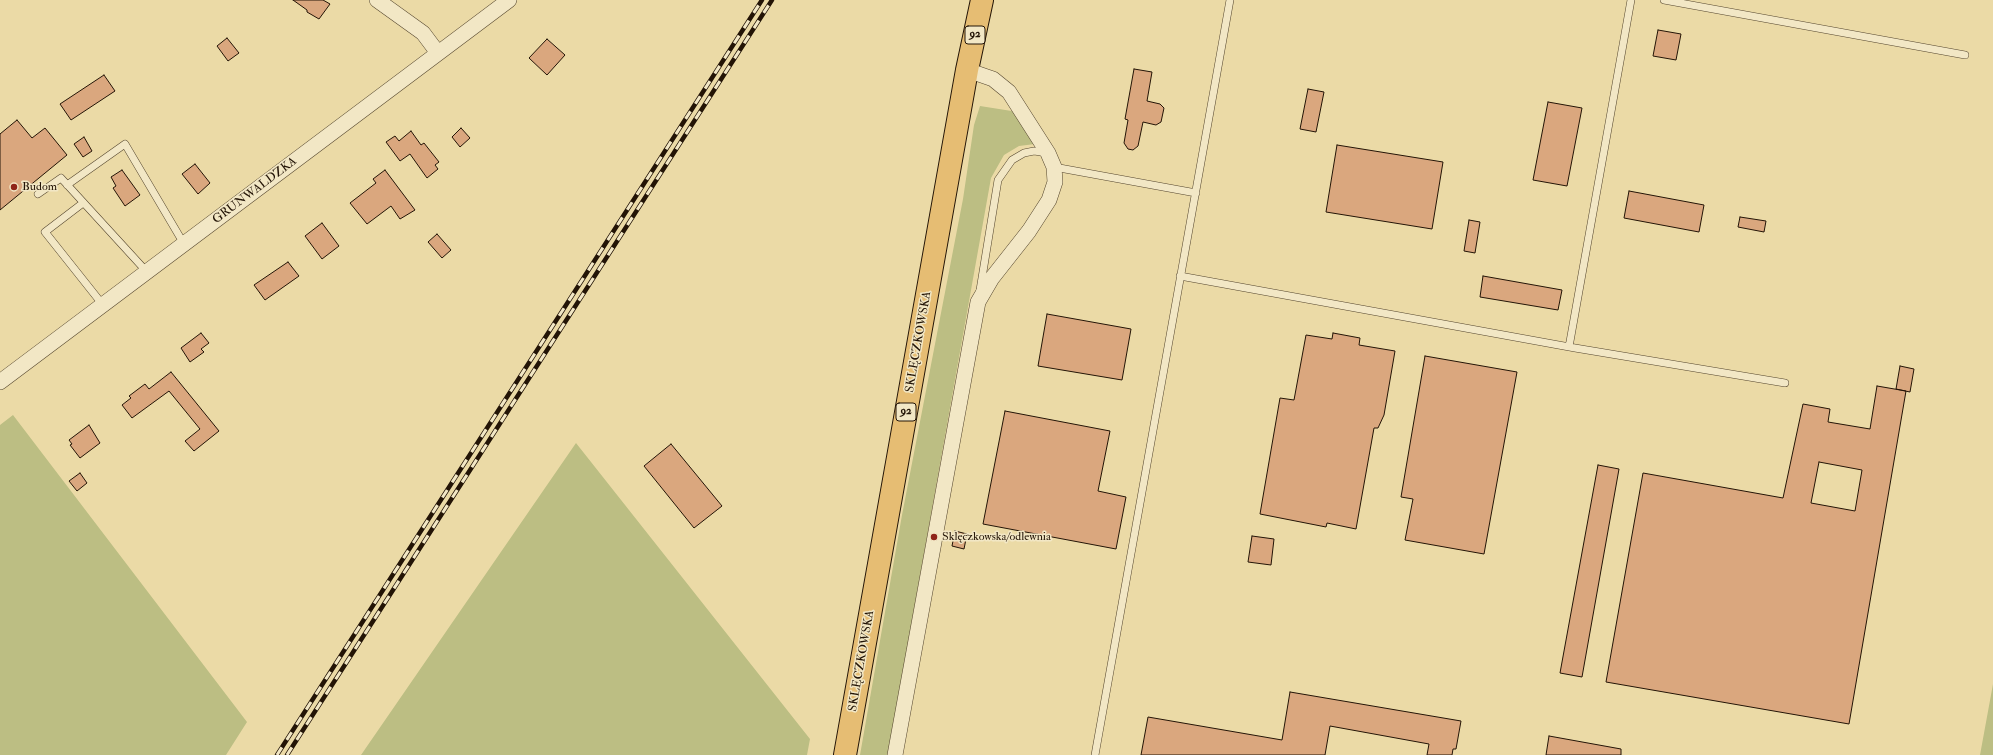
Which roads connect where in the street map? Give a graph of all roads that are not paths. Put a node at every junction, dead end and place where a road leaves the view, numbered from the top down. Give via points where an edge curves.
1 (377, 0) edge
2 (510, 0) edge
3 (982, 0) edge
4 (1230, 0) edge
5 (1631, 0) edge
6 (1664, 0) edge
7 (438, 53) junction
8 (1965, 55) dead end
9 (967, 70) junction
10 (1048, 153) junction
11 (1054, 167) junction
12 (67, 185) junction
13 (1196, 193) junction
14 (38, 194) dead end
15 (83, 203) junction
16 (184, 244) junction
17 (147, 272) junction
18 (1180, 276) junction
19 (978, 302) junction
20 (103, 305) junction
21 (1569, 347) junction
22 (0, 382) edge
23 (1786, 383) dead end
24 (845, 755) edge
25 (895, 755) edge
26 (1095, 755) edge

1 - 7 street via 423,33
2 - 7 street, GRUNWALDZKA
3 - 9 main road, SKLĘCZKOWSKA / 92
4 - 13 lane
5 - 21 lane
6 - 8 lane
7 - 16 street, GRUNWALDZKA
9 - 10 street via 993,79 1009,92
9 - 24 main road, SKLĘCZKOWSKA / 92
10 - 11 street
10 - 19 lane via 1024,153 1012,160 998,180
11 - 13 lane
11 - 19 street via 1055,182 1050,200 992,278
12 - 14 lane via 61,178
12 - 15 lane
12 - 16 lane via 125,144
13 - 18 lane
15 - 17 lane
15 - 20 lane via 45,232
16 - 17 street, GRUNWALDZKA
17 - 20 street, GRUNWALDZKA
18 - 21 lane
18 - 26 lane
19 - 25 street
20 - 22 street, GRUNWALDZKA
21 - 23 lane

